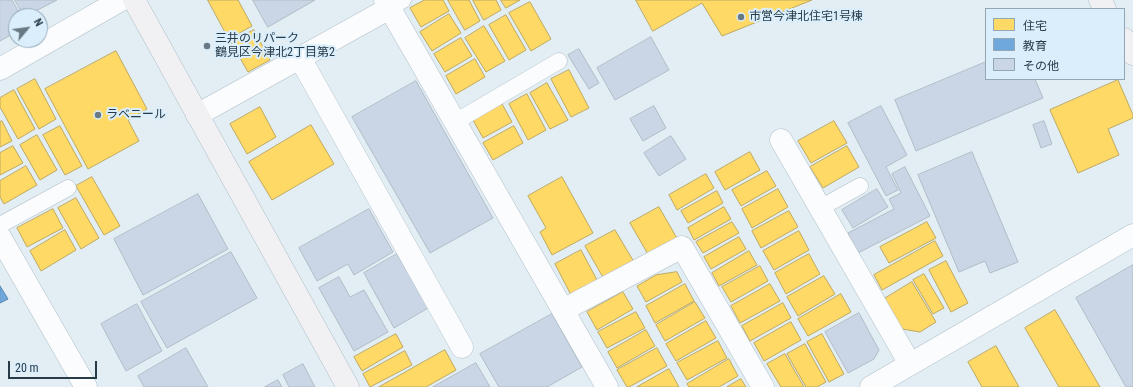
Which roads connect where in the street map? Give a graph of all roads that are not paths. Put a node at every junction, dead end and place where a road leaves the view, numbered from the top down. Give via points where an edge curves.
1 (121, 0) edge
2 (134, 0) edge
3 (392, 3) edge
4 (300, 58) junction
5 (559, 61) dead end
6 (0, 69) edge
7 (198, 115) junction
8 (455, 122) junction
9 (781, 140) dead end
10 (860, 186) dead end
11 (68, 188) dead end
12 (820, 208) junction
13 (0, 224) edge
14 (1133, 235) edge
15 (0, 237) edge
16 (563, 310) junction
17 (462, 347) dead end
18 (910, 364) junction
19 (86, 387) edge
20 (348, 387) edge
21 (607, 387) edge
22 (763, 387) edge
23 (870, 387) edge

1 - 6 street
2 - 7 street
3 - 4 street
3 - 8 street
4 - 7 street
4 - 17 street
5 - 8 lane
7 - 20 street
8 - 16 street
9 - 12 street
10 - 12 lane
11 - 13 lane
12 - 18 street
14 - 18 street
15 - 19 street
16 - 21 street
16 - 22 street via 682,247
18 - 23 street

